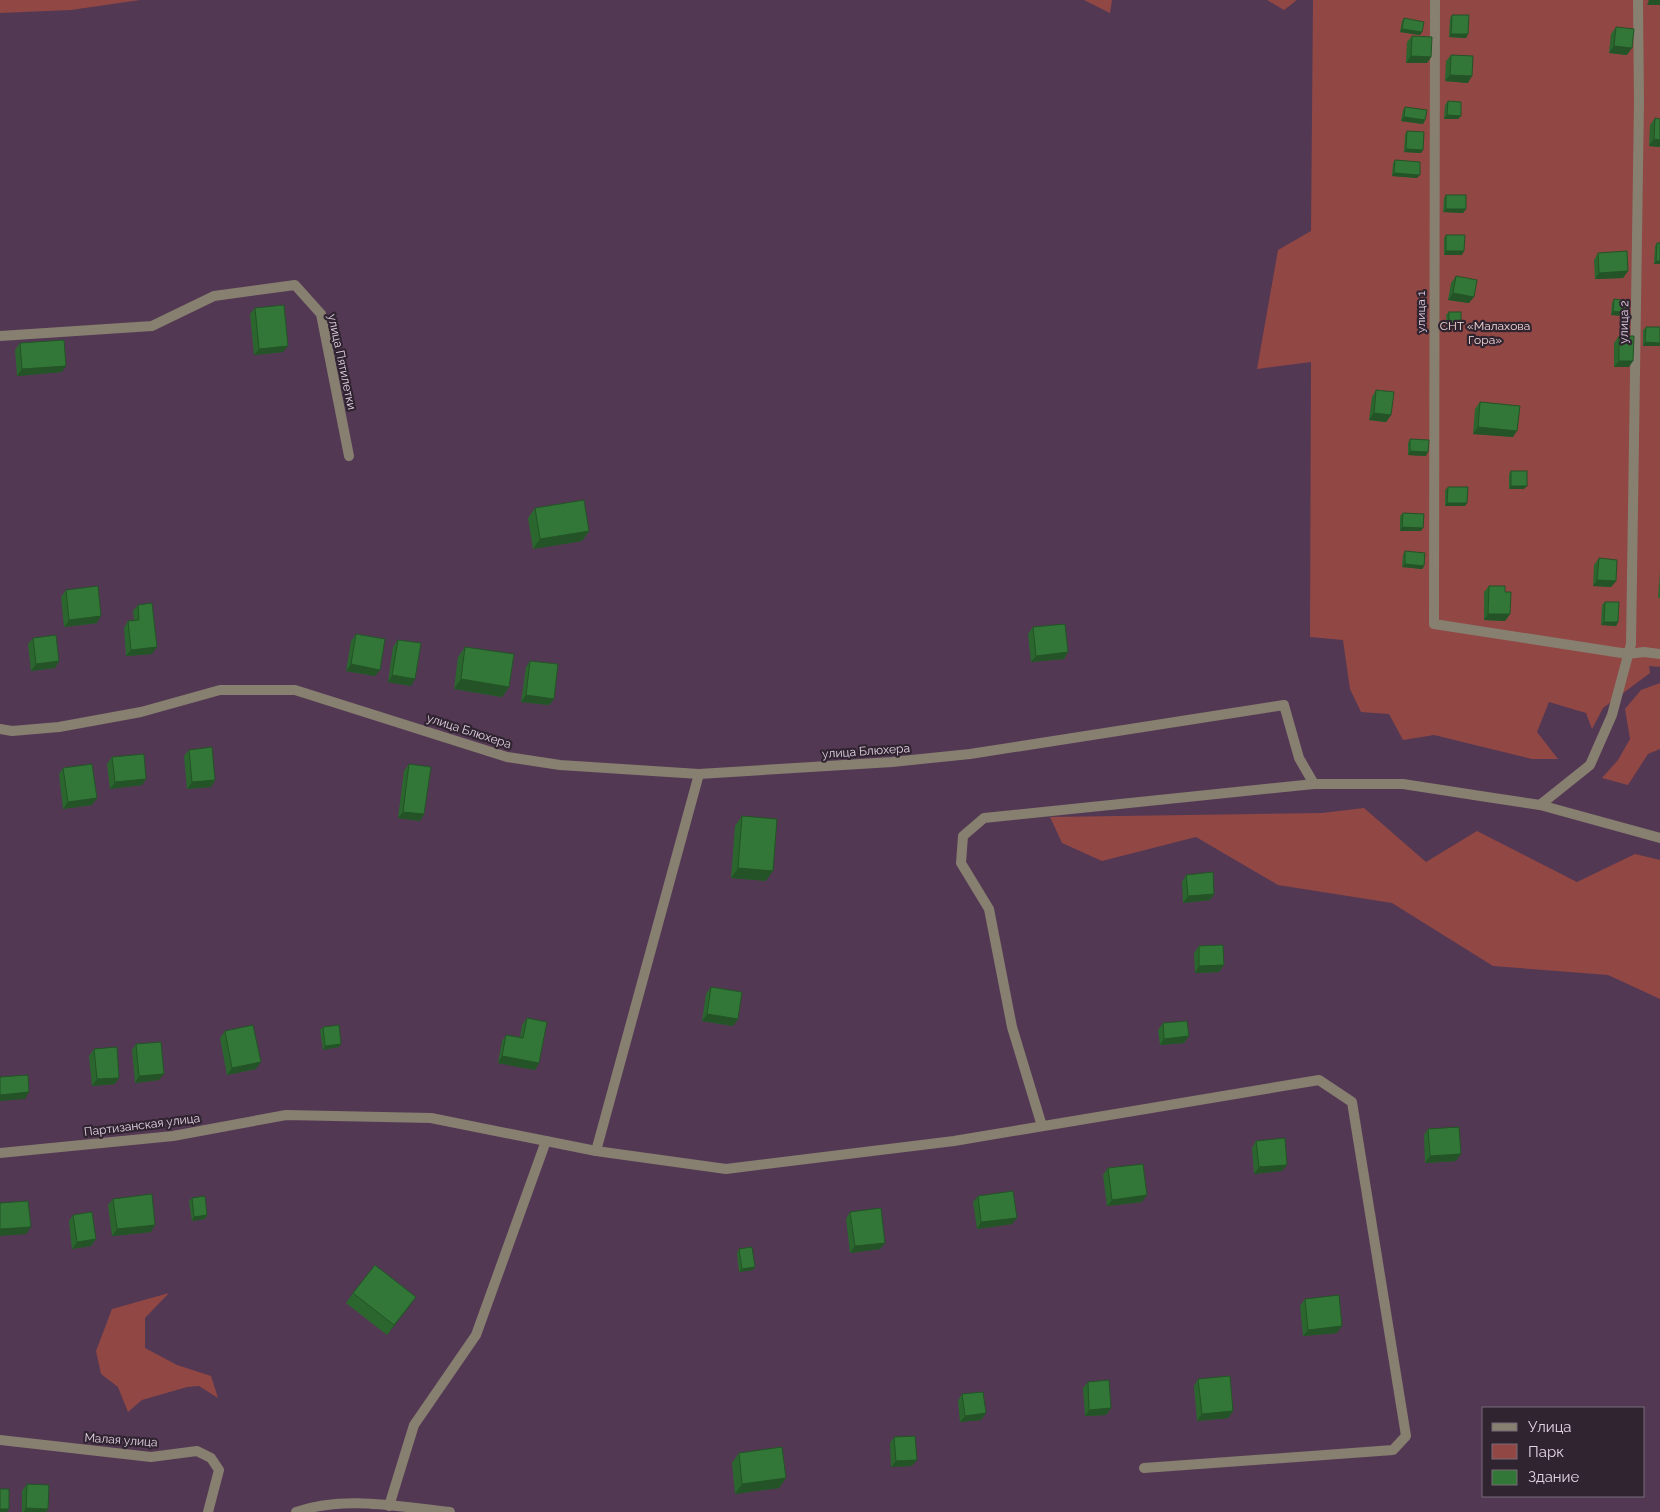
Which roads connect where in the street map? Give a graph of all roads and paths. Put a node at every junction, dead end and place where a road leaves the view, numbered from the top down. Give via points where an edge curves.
1 (1434, 0) edge
2 (1638, 0) edge
3 (0, 336) edge
4 (348, 456) dead end
5 (1629, 649) junction
6 (1660, 654) edge
7 (0, 729) edge
8 (700, 774) junction
9 (1314, 784) junction
10 (1540, 805) junction
11 (1660, 838) edge
12 (1042, 1126) junction
13 (546, 1141) junction
14 (596, 1151) junction
15 (0, 1153) edge
16 (0, 1440) edge
17 (1144, 1468) dead end
18 (389, 1506) junction
19 (208, 1512) edge
20 (296, 1512) edge
21 (450, 1512) edge

1 - 5 street, улица 1 via 1434,624
2 - 5 street, улица 2
3 - 4 street, улица Пятилетки via 152,326 214,296 295,285 321,314
5 - 6 street
5 - 10 street, улица 2 via 1612,714 1590,765
7 - 8 street, улица Блюхера via 59,727 141,712 220,690 295,690 507,758 560,765
8 - 9 street, улица Блюхера via 970,754 1284,705 1299,758
8 - 14 street
9 - 10 street via 1403,784
9 - 12 street via 984,818 963,836 961,863 989,909 1012,1027
10 - 11 street
12 - 14 street, Партизанская улица via 954,1141 726,1168
12 - 17 street, Партизанская улица via 1319,1080 1352,1102 1406,1436 1393,1450
13 - 14 street, Партизанская улица
13 - 15 street, Партизанская улица via 431,1118 286,1115 173,1136
13 - 18 street via 476,1335 414,1425
16 - 19 street, Малая улица via 151,1457 197,1451 211,1458 219,1470
18 - 20 street via 314,1505
18 - 21 street

